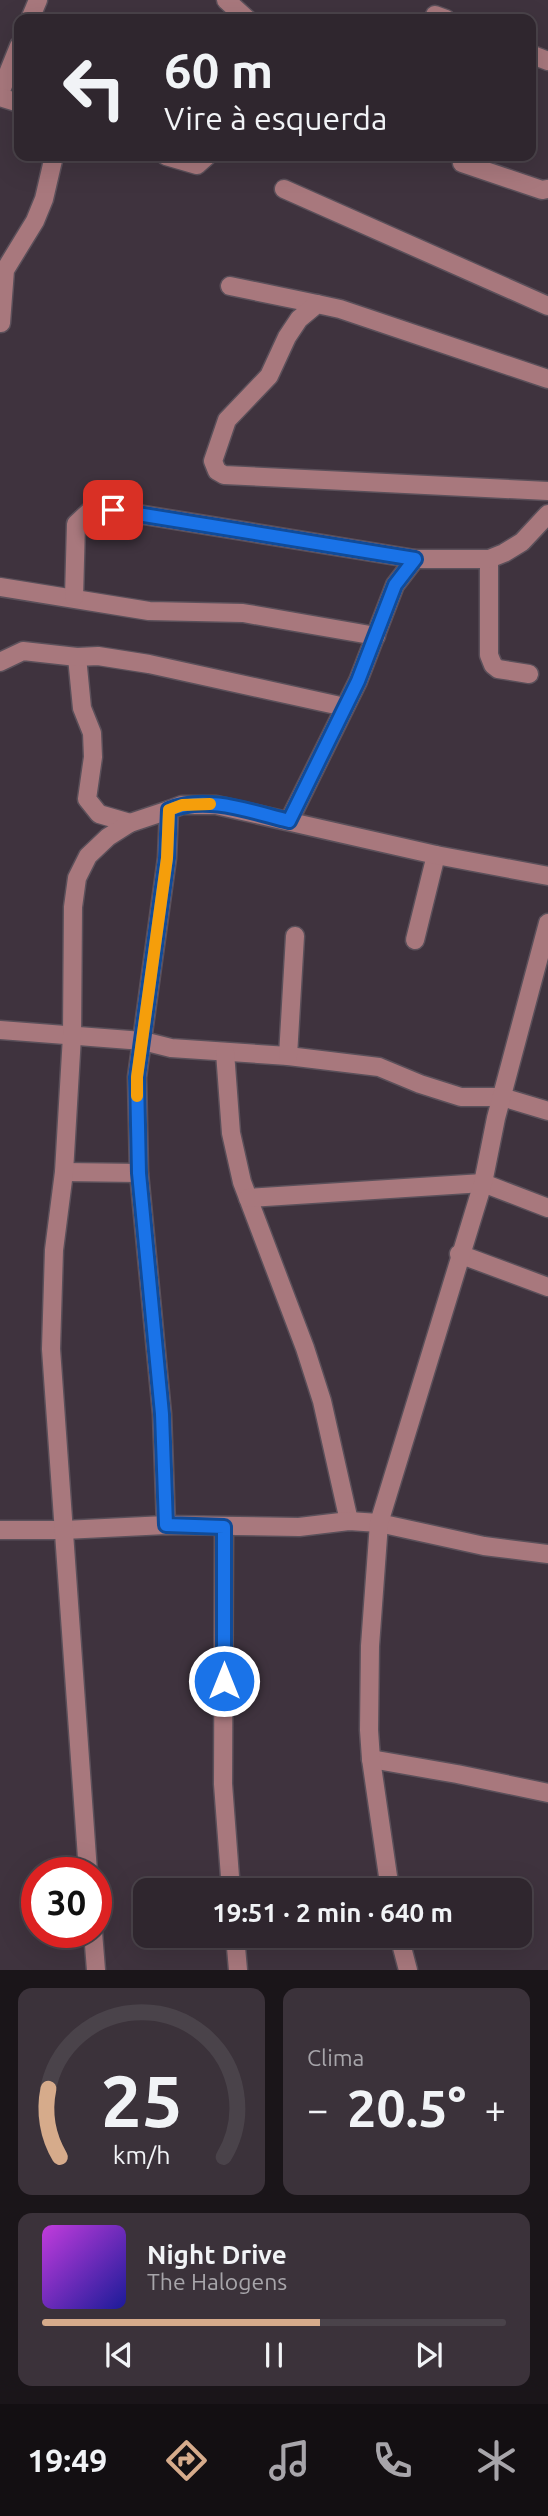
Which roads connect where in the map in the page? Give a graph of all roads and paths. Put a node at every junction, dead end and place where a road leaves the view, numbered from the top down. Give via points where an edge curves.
1 (226, 0) edge
2 (241, 14) edge
3 (14, 59) edge
4 (0, 95) edge
5 (53, 161) edge
6 (183, 161) edge
7 (204, 161) edge
8 (462, 163) dead end
9 (284, 189) dead end
10 (548, 189) edge
11 (230, 286) dead end
12 (317, 304) junction
13 (548, 306) edge
14 (1, 323) edge
15 (548, 379) edge
16 (548, 491) edge
17 (548, 514) edge
18 (415, 559) junction
19 (489, 559) junction
20 (0, 587) edge
21 (74, 597) junction
22 (376, 636) junction
23 (77, 657) junction
24 (0, 662) edge
25 (529, 674) dead end
26 (345, 707) junction
27 (169, 810) junction
28 (289, 821) junction
29 (131, 824) junction
30 (436, 855) junction
31 (548, 876) edge
32 (548, 923) edge
33 (295, 936) dead end
34 (415, 940) dead end
35 (0, 1031) edge
36 (72, 1035) junction
37 (143, 1041) junction
38 (225, 1052) junction
39 (288, 1056) junction
40 (502, 1097) junction
41 (548, 1111) edge
42 (64, 1172) junction
43 (139, 1173) junction
44 (483, 1183) junction
45 (248, 1198) junction
46 (548, 1208) edge
47 (459, 1254) junction
48 (548, 1287) edge
49 (349, 1521) junction
50 (379, 1522) junction
51 (166, 1525) junction
52 (224, 1527) junction
53 (0, 1530) edge
54 (64, 1530) junction
55 (548, 1554) edge
56 (371, 1759) junction
57 (548, 1793) edge
58 (87, 1857) edge
59 (230, 1878) edge
60 (388, 1878) edge
61 (94, 1948) edge
62 (236, 1948) edge
63 (394, 1948) edge
64 (402, 1948) edge
65 (96, 1970) edge
66 (238, 1970) edge
67 (394, 1970) edge
68 (408, 1970) edge

1 - 2 street
3 - 4 street
5 - 14 street via 35,221 5,270
6 - 7 street via 197,165
8 - 10 street
9 - 13 street
11 - 12 street
12 - 15 street
12 - 16 street via 299,319 269,376 227,420 213,461 217,471 224,475
17 - 19 street via 522,541
18 - 19 street
18 - 21 street via 113,510 90,511 76,524
18 - 22 street via 395,585
19 - 25 street via 489,655 498,668
20 - 21 street
21 - 22 street via 149,611 243,613
22 - 26 street
23 - 24 street via 23,651
23 - 26 street via 149,664
23 - 29 street via 82,708 92,733 87,799 99,814
26 - 28 street
27 - 28 street via 182,805 216,805
27 - 29 street
27 - 37 street
28 - 30 street
29 - 36 street via 108,836 88,856 77,878
30 - 31 street
30 - 34 street
32 - 40 street
33 - 39 street
35 - 36 street
36 - 37 street
36 - 42 street
37 - 38 street
37 - 43 street via 137,1077
38 - 39 street
38 - 45 street via 231,1133
39 - 40 street via 379,1067 461,1097
40 - 41 street
40 - 44 street
42 - 43 street
42 - 54 street via 54,1250 51,1349
43 - 51 street via 162,1414
44 - 45 street
44 - 46 street
44 - 47 street
45 - 49 street via 322,1401
47 - 48 street
47 - 50 street
49 - 50 street
49 - 52 street via 299,1527
50 - 55 street via 484,1546
50 - 56 street via 370,1646
51 - 52 street
51 - 54 street
52 - 59 street via 223,1784
53 - 54 street
54 - 58 street
56 - 57 street
56 - 60 street
61 - 65 street
62 - 66 street
63 - 67 street
64 - 68 street

